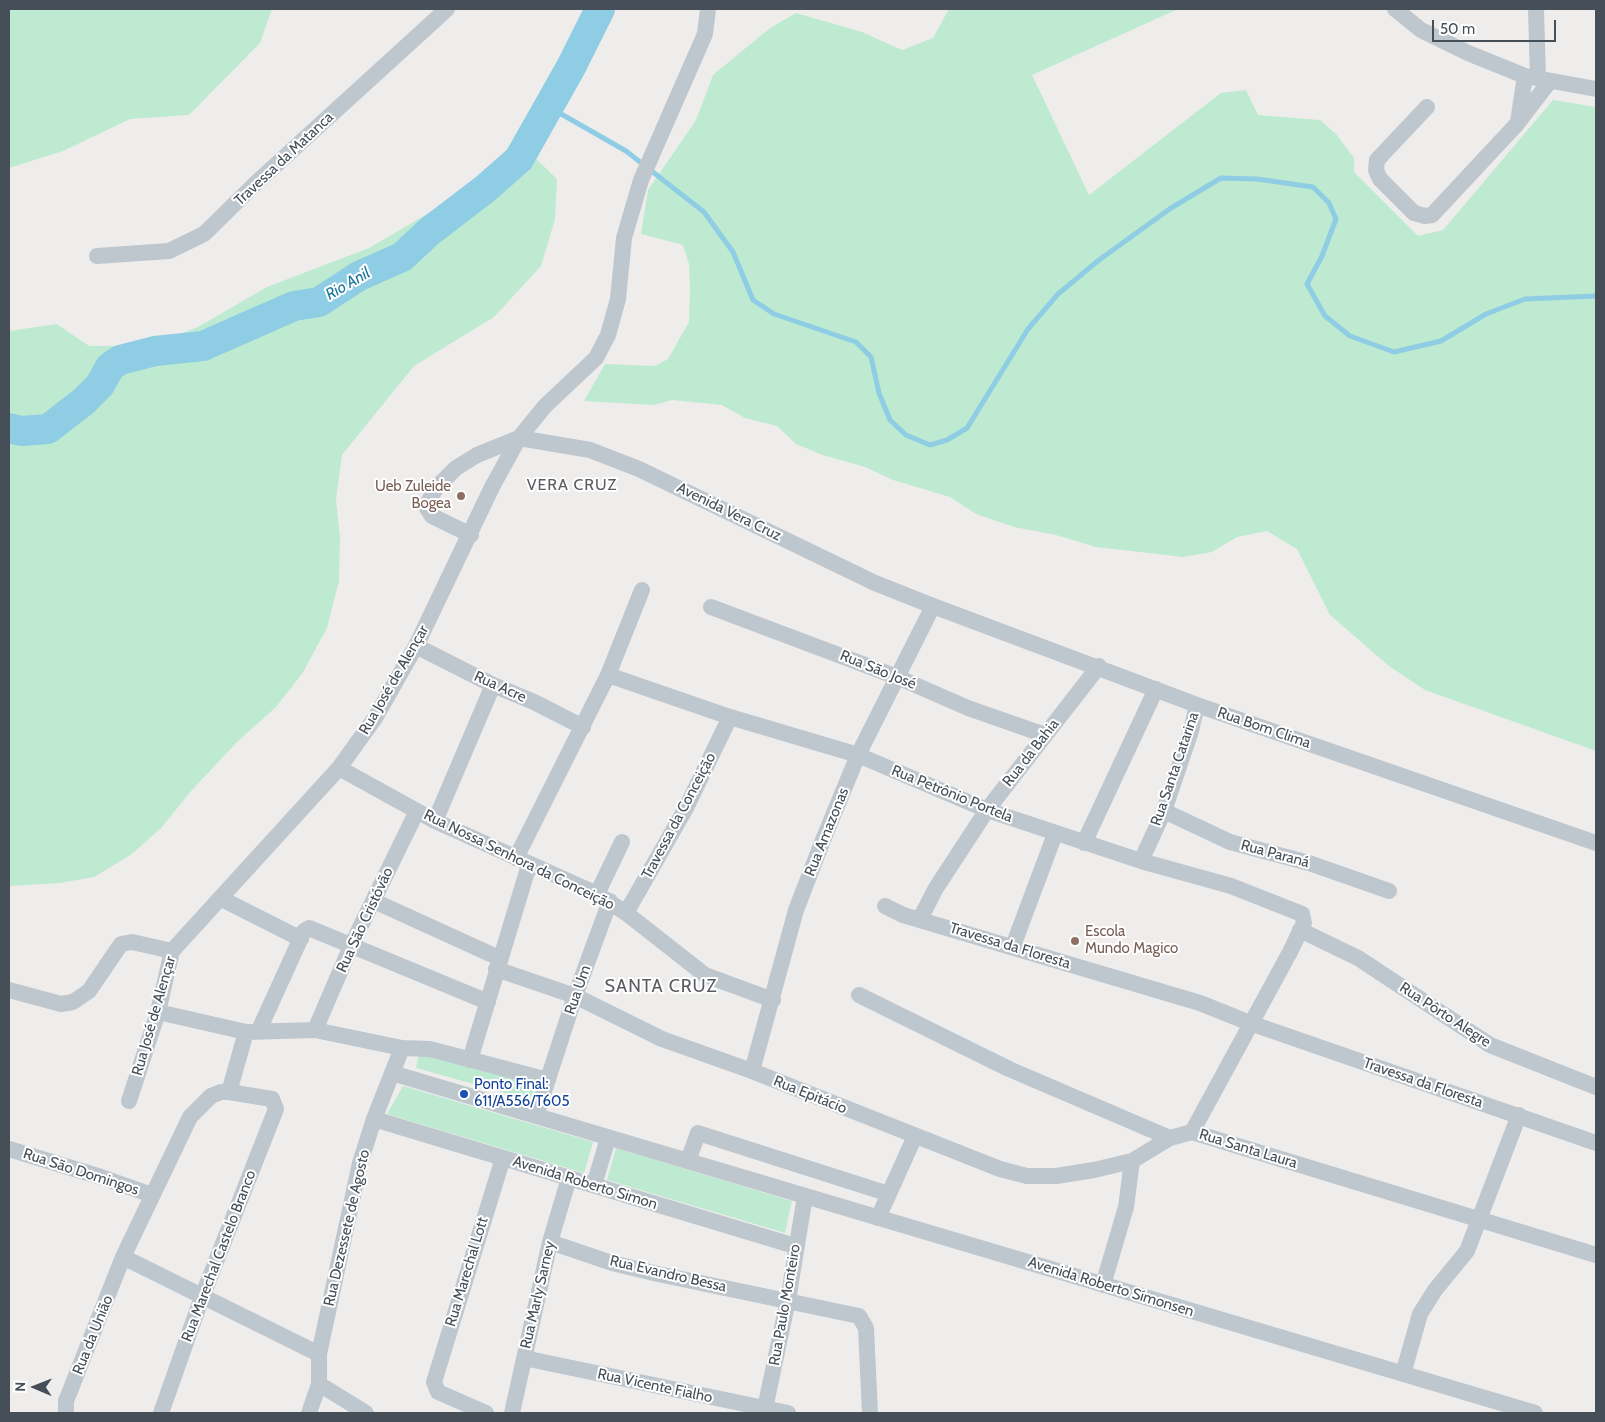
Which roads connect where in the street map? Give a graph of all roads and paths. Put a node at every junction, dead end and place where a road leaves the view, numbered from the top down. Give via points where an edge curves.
1 (447, 9) edge
2 (708, 9) edge
3 (1395, 9) edge
4 (1536, 9) edge
5 (1537, 78) junction
6 (1596, 89) edge
7 (1427, 106) dead end
8 (1517, 124) junction
9 (97, 256) dead end
10 (519, 438) junction
11 (471, 534) junction
12 (642, 590) dead end
13 (933, 606) junction
14 (710, 607) dead end
15 (416, 646) junction
16 (1098, 666) junction
17 (610, 668) junction
18 (897, 678) junction
19 (493, 685) junction
20 (1156, 689) junction
21 (1197, 705) junction
22 (730, 717) junction
23 (583, 727) junction
24 (1045, 735) junction
25 (858, 755) junction
26 (339, 768) junction
27 (987, 810) junction
28 (417, 811) junction
29 (1164, 811) junction
30 (436, 820) junction
31 (1055, 834) junction
32 (622, 842) dead end
33 (1596, 842) edge
34 (1084, 843) junction
35 (522, 861) junction
36 (1141, 861) junction
37 (1389, 892) dead end
38 (220, 898) junction
39 (603, 898) junction
40 (374, 901) junction
41 (885, 906) dead end
42 (626, 913) junction
43 (920, 919) junction
44 (1300, 930) junction
45 (301, 939) junction
46 (352, 944) junction
47 (1013, 946) junction
48 (172, 951) junction
49 (497, 964) junction
50 (9, 990) edge
51 (859, 995) dead end
52 (575, 996) junction
53 (773, 1000) junction
54 (488, 1002) junction
55 (158, 1012) junction
56 (1250, 1023) junction
57 (315, 1030) junction
58 (252, 1031) junction
59 (402, 1048) junction
60 (470, 1060) junction
61 (752, 1071) junction
62 (392, 1073) junction
63 (548, 1080) junction
64 (1596, 1086) edge
65 (229, 1092) junction
66 (129, 1101) dead end
67 (1519, 1115) junction
68 (536, 1116) junction
69 (374, 1119) junction
70 (1192, 1132) junction
71 (914, 1136) junction
72 (608, 1138) junction
73 (1170, 1138) junction
74 (1596, 1143) edge
75 (9, 1149) edge
76 (503, 1158) junction
77 (777, 1158) junction
78 (1132, 1161) junction
79 (688, 1162) junction
80 (569, 1178) junction
81 (594, 1185) junction
82 (768, 1185) junction
83 (889, 1194) junction
84 (152, 1195) junction
85 (805, 1196) junction
86 (878, 1218) junction
87 (1481, 1218) junction
88 (550, 1242) junction
89 (796, 1246) junction
90 (1596, 1255) edge
91 (123, 1257) junction
92 (1103, 1285) junction
93 (202, 1297) junction
94 (788, 1300) junction
95 (319, 1354) junction
96 (524, 1358) junction
97 (1403, 1374) junction
98 (319, 1384) junction
99 (764, 1411) edge
100 (66, 1413) edge
101 (161, 1413) edge
102 (310, 1413) edge
103 (366, 1413) edge
104 (486, 1413) edge
105 (512, 1413) edge
106 (788, 1413) edge
107 (870, 1413) edge
108 (1535, 1413) edge

1 - 9 street, Travessa da Matanca via 204,234 169,251
2 - 10 street, Rua José de Alençar via 705,34 641,180 624,238 618,300 608,335 596,358 545,406
3 - 5 street via 1442,42
4 - 5 street
5 - 6 street
5 - 8 street
5 - 8 street
7 - 8 street via 1376,160 1380,180 1414,213 1424,216 1432,215
10 - 11 street, Rua José de Alençar
10 - 11 street via 477,454 456,468 428,502 427,508 432,516
10 - 13 street, Avenida Vera Cruz via 590,450 615,458 875,583
11 - 15 street, Rua José de Alençar
12 - 17 street
13 - 16 street, Rua Bom Clima
13 - 18 street, Rua Amazonas
14 - 18 street, Rua São José
15 - 19 street, Rua Acre
15 - 26 street, Rua José de Alençar via 375,718
16 - 20 street, Rua Bom Clima
16 - 24 street, Rua da Bahia
17 - 22 street, Rua Petrônio Portela
17 - 23 street
18 - 24 street, Rua São José
18 - 25 street, Rua Amazonas
19 - 23 street, Rua Acre
19 - 30 street
20 - 21 street, Rua Bom Clima
20 - 34 street
21 - 29 street, Rua Santa Catarina
21 - 33 street, Rua Bom Clima
22 - 25 street, Rua Petrônio Portela
22 - 42 street, Travessa da Conceição via 686,808
23 - 35 street
24 - 27 street, Rua da Bahia
25 - 27 street, Rua Petrônio Portela
25 - 53 street, Rua Amazonas via 796,910
26 - 28 street, Rua Nossa Senhora da Conceição
26 - 38 street, Rua José de Alençar
27 - 31 street, Rua Petrônio Portela
27 - 43 street, Rua da Bahia via 936,888
28 - 30 street, Rua Nossa Senhora da Conceição
28 - 40 street, Rua São Cristóvão
29 - 36 street, Rua Santa Catarina
29 - 37 street, Rua Paraná via 1230,842 1309,863
30 - 35 street, Rua Nossa Senhora da Conceição
31 - 34 street, Rua Petrônio Portela
31 - 47 street
32 - 39 street, Rua Um
34 - 36 street, Rua Petrônio Portela
35 - 39 street, Rua Nossa Senhora da Conceição
35 - 49 street
36 - 44 street, Rua Petrônio Portela via 1230,886 1296,910 1304,918
38 - 45 street
38 - 48 street, Rua José de Alençar
39 - 42 street, Rua Nossa Senhora da Conceição
39 - 52 street, Rua Um
40 - 46 street, Rua São Cristóvão
40 - 49 street, Rua Epitácio
41 - 43 street, Travessa da Floresta via 902,915
42 - 53 street, Rua Nossa Senhora da Conceição via 706,975
43 - 47 street, Travessa da Floresta
44 - 56 street
44 - 64 street, Rua Pôrto Alegre via 1358,958 1490,1045
45 - 46 street via 306,929 312,928
45 - 58 street
46 - 54 street
46 - 57 street, Rua São Cristóvão
47 - 56 street, Travessa da Floresta via 1200,1003
48 - 50 street via 132,942 121,944 89,991 72,1002 61,1004
48 - 55 street, Rua José de Alençar
49 - 52 street, Rua Epitácio
49 - 54 street
51 - 73 street via 1009,1069
52 - 61 street, Rua Epitácio via 662,1039
52 - 63 street, Rua Um
53 - 61 street, Rua Amazonas
54 - 60 street
55 - 58 street
55 - 66 street, Rua José de Alençar
56 - 67 street, Travessa da Floresta
56 - 70 street
57 - 58 street
57 - 59 street
58 - 65 street
59 - 60 street via 430,1049
59 - 62 street, Rua Dezessete de Agosto
60 - 63 street
61 - 71 street, Rua Epitácio
62 - 68 street, Avenida Roberto Símonsen
62 - 69 street, Rua Dezessete de Agosto
63 - 68 street
65 - 84 street via 211,1096 190,1117
65 - 93 street, Rua Marechal Castelo Branco via 272,1099 276,1108
67 - 74 street, Travessa da Floresta
67 - 87 street
68 - 72 street, Avenida Roberto Símonsen
69 - 76 street, Avenida Roberto Simon
69 - 95 street, Rua Dezessete de Agosto via 349,1205
70 - 73 street, Rua Santa Laura
70 - 87 street, Rua Santa Laura
71 - 78 street, Rua Epitácio via 1027,1176 1056,1176
71 - 83 street
72 - 79 street, Avenida Roberto Símonsen
72 - 81 street
73 - 78 street, Rua Santa Laura
75 - 84 street, Rua São Domingos
76 - 80 street, Avenida Roberto Simon
76 - 104 street, Rua Marechal Lott via 435,1387 438,1392
77 - 79 street via 698,1133
77 - 82 street
77 - 83 street
78 - 92 street via 1126,1207
79 - 82 street, Avenida Roberto Símonsen
80 - 81 street, Avenida Roberto Simon
80 - 88 street, Rua Marly Sarney
81 - 89 street, Avenida Roberto Simon
82 - 85 street, Avenida Roberto Símonsen
83 - 86 street
84 - 91 street
85 - 86 street, Avenida Roberto Símonsen
85 - 89 street, Rua Paulo Monteiro
86 - 92 street, Avenida Roberto Símonsen
87 - 90 street, Rua Santa Laura
87 - 97 street via 1467,1251 1420,1314
88 - 94 street, Rua Evandro Bessa via 612,1263
88 - 96 street, Rua Marly Sarney
89 - 94 street, Rua Paulo Monteiro
91 - 93 street
91 - 100 street, Rua da União via 66,1402
92 - 97 street, Avenida Roberto Símonsen
93 - 95 street
93 - 101 street, Rua Marechal Castelo Branco
94 - 99 street, Rua Paulo Monteiro
94 - 107 street, Rua Evandro Bessa via 859,1316 863,1320
95 - 98 street, Rua Dezessete de Agosto
96 - 99 street, Rua Vicente Fialho
96 - 105 street, Rua Marly Sarney
97 - 108 street, Avenida Roberto Símonsen
98 - 102 street, Rua Dezessete de Agosto
98 - 103 street
99 - 106 street, Rua Vicente Fialho

